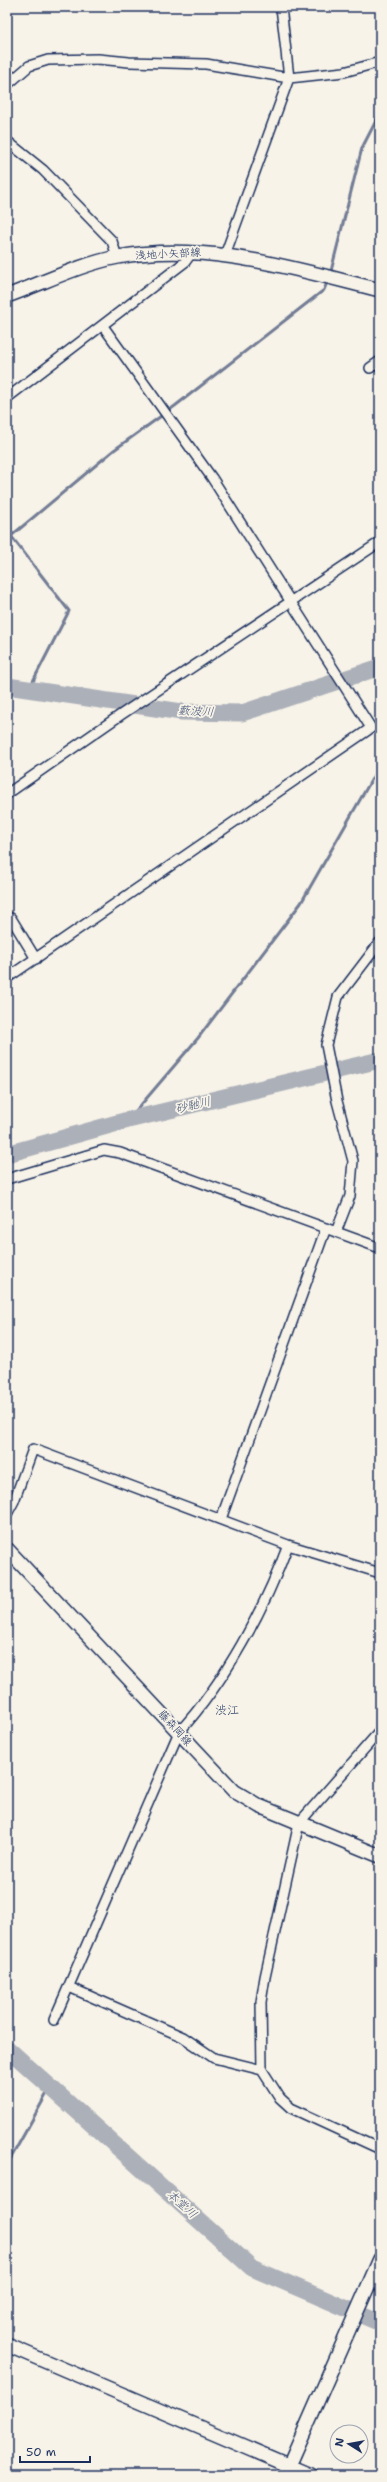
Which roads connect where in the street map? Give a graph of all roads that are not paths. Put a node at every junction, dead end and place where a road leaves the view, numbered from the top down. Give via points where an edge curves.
1 (281, 7) edge
2 (380, 62) edge
3 (289, 78) junction
4 (7, 85) edge
5 (7, 141) edge
6 (193, 252) junction
7 (225, 255) junction
8 (117, 257) junction
9 (380, 290) edge
10 (7, 296) edge
11 (104, 326) junction
12 (380, 361) edge
13 (370, 368) dead end
14 (7, 398) edge
15 (380, 542) edge
16 (292, 602) junction
17 (7, 794) edge
18 (8, 917) edge
19 (380, 942) edge
20 (36, 959) junction
21 (7, 978) edge
22 (7, 1179) edge
23 (326, 1228) junction
24 (336, 1232) junction
25 (380, 1248) edge
26 (7, 1514) edge
27 (221, 1519) junction
28 (288, 1545) junction
29 (7, 1549) edge
30 (380, 1573) edge
31 (380, 1731) edge
32 (179, 1732) junction
33 (299, 1823) junction
34 (380, 1856) edge
35 (69, 1987) junction
36 (54, 2020) dead end
37 (262, 2070) junction
38 (380, 2149) edge
39 (380, 2259) edge
40 (7, 2345) edge
41 (287, 2470) edge
42 (311, 2475) edge

1 - 3 street
2 - 3 street via 344,72
3 - 4 street via 206,64 98,59 48,60 29,66
3 - 7 street
5 - 8 street via 43,170 112,241
6 - 7 main road, 浅地小矢部線
6 - 8 main road, 浅地小矢部線
6 - 11 street via 185,262
7 - 9 main road, 浅地小矢部線 via 258,260
8 - 10 main road, 浅地小矢部線
11 - 14 street
11 - 16 street via 212,478
12 - 13 street
15 - 16 street
16 - 17 street via 141,701
16 - 20 street via 371,728
18 - 20 street
19 - 24 street via 338,997 326,1045 353,1161 350,1196
20 - 21 street
22 - 23 street via 104,1150 120,1153
23 - 24 street
23 - 27 street
24 - 25 street
26 - 27 street via 33,1449
27 - 28 street
28 - 30 street
28 - 32 street via 273,1585 248,1633 200,1708
29 - 32 main road, 藤森岡線
31 - 33 street
32 - 33 main road, 藤森岡線 via 234,1791
32 - 35 street
33 - 34 main road, 藤森岡線
33 - 37 street via 261,2002
35 - 36 street
35 - 37 street via 183,2037 214,2058
37 - 38 street via 287,2106
39 - 41 main road
40 - 41 main road
41 - 42 main road

